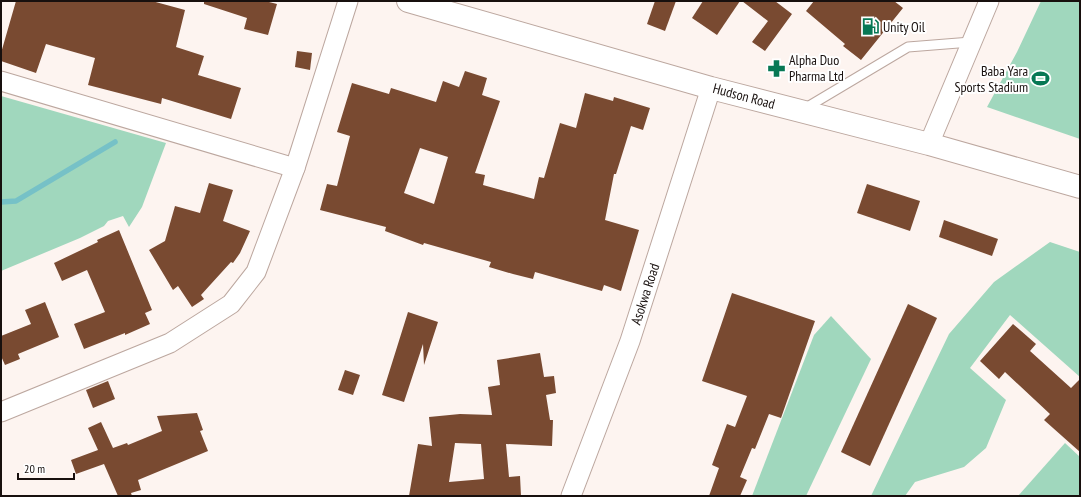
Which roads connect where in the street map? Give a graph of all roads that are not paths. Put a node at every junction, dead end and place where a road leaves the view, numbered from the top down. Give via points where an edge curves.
1 (348, 1) edge
2 (408, 1) edge
3 (989, 1) edge
4 (971, 42) junction
5 (1, 81) edge
6 (711, 88) junction
7 (800, 111) junction
8 (928, 144) junction
9 (295, 168) junction
10 (1080, 187) edge
11 (1, 412) edge
12 (571, 496) edge

1 - 9 street
2 - 6 street, Hudson Road
3 - 4 street
4 - 7 lane via 908,47
4 - 8 street
5 - 9 street
6 - 7 street, Hudson Road
6 - 12 street, Asokwa Road via 630,340
7 - 8 street, Hudson Road
8 - 10 street, Hudson Road
9 - 11 street via 256,272 231,304 170,343

